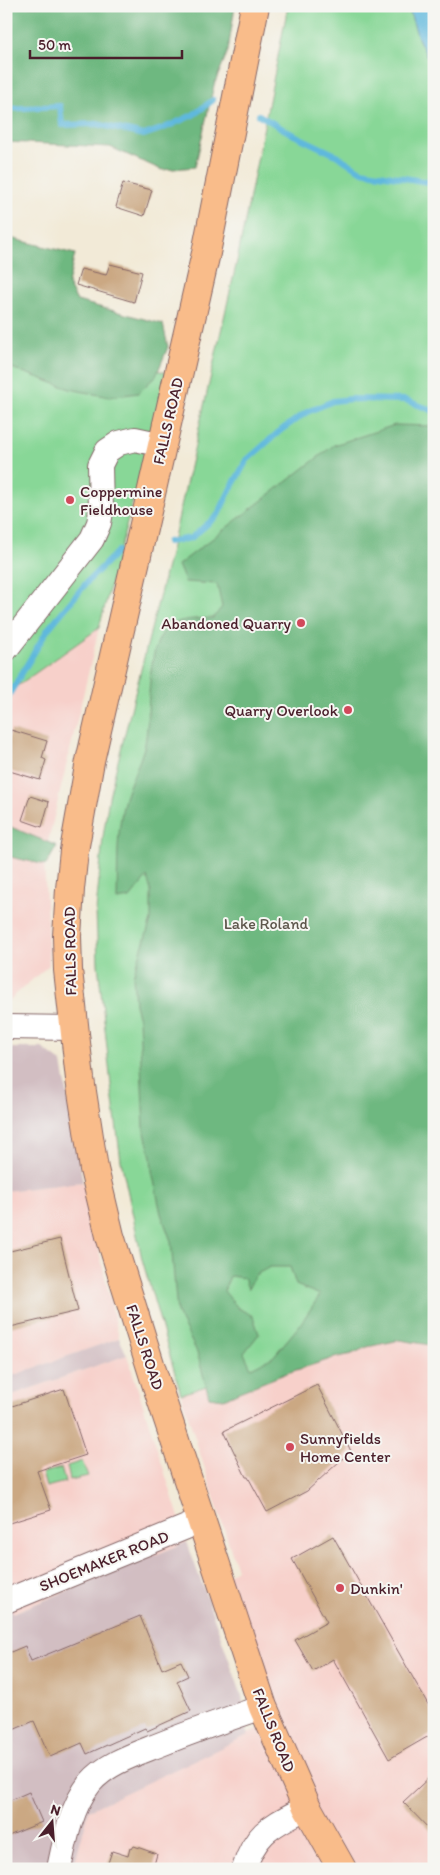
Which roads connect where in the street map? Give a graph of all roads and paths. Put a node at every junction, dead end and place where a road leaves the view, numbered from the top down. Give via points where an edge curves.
1 (255, 6) edge
2 (163, 444) junction
3 (6, 650) edge
4 (6, 1027) edge
5 (73, 1028) junction
6 (201, 1520) junction
7 (6, 1601) edge
8 (263, 1707) junction
9 (307, 1807) junction
10 (58, 1869) edge
11 (244, 1869) edge
12 (342, 1869) edge

1 - 2 main road, FALLS ROAD via 206,253
2 - 3 street via 136,440 119,443 107,451 100,465 99,523 92,539
2 - 5 main road, FALLS ROAD via 97,729 76,835 67,936
4 - 5 street
5 - 6 main road, FALLS ROAD via 104,1214
6 - 7 street, SHOEMAKER ROAD
6 - 8 main road, FALLS ROAD
8 - 9 main road, FALLS ROAD
8 - 10 street via 184,1734 124,1759 102,1772 79,1800
9 - 11 street via 264,1831 252,1847
9 - 12 main road, FALLS ROAD

